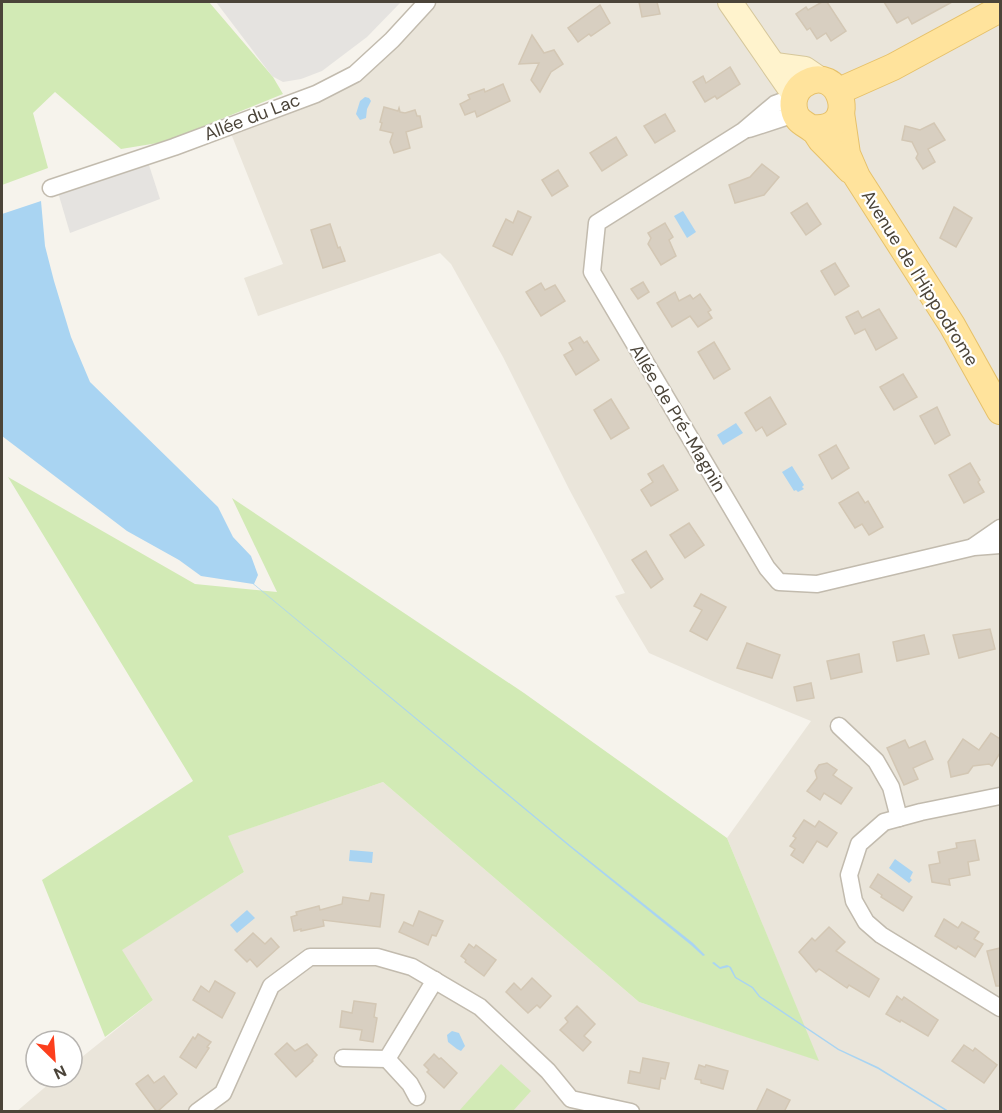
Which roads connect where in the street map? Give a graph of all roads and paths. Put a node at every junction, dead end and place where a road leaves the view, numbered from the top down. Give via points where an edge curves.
1 (427, 2) edge
2 (729, 2) edge
3 (1000, 9) edge
4 (775, 65) junction
5 (834, 95) junction
6 (799, 109) junction
7 (857, 177) junction
8 (51, 188) dead end
9 (1000, 411) edge
10 (1000, 528) edge
11 (1000, 545) edge
12 (974, 547) junction
13 (839, 726) dead end
14 (1000, 796) edge
15 (899, 818) junction
16 (435, 980) junction
17 (1000, 1008) edge
18 (343, 1058) dead end
19 (387, 1059) junction
20 (417, 1097) dead end
21 (567, 1105) edge
22 (197, 1112) edge
23 (631, 1112) edge

1 - 8 street, Allée du Lac via 355,74 316,94
2 - 4 street
3 - 5 main road
4 - 5 street via 805,69
4 - 6 street
5 - 6 main road via 805,83
5 - 6 main road via 832,124 819,129
5 - 7 main road, Avenue de l'Hippodrome via 847,154
6 - 7 main road, Avenue de l'Hippodrome
6 - 12 street, Allée de Pré-Magnin via 775,104 743,131 597,223 592,272 767,568 779,582 817,584
7 - 9 main road, Avenue de l'Hippodrome via 952,325
10 - 12 street, Allée de Pré-Magnin
11 - 12 street, Allée de Pré-Magnin
13 - 15 street via 876,761 891,787
14 - 15 street
15 - 17 street via 884,822 859,844 849,875 854,901 866,922 881,934
16 - 19 street
16 - 21 street via 480,1007 548,1071
16 - 22 street via 412,967 377,957 310,957 271,986 223,1093
18 - 19 street
19 - 20 street
21 - 23 street

